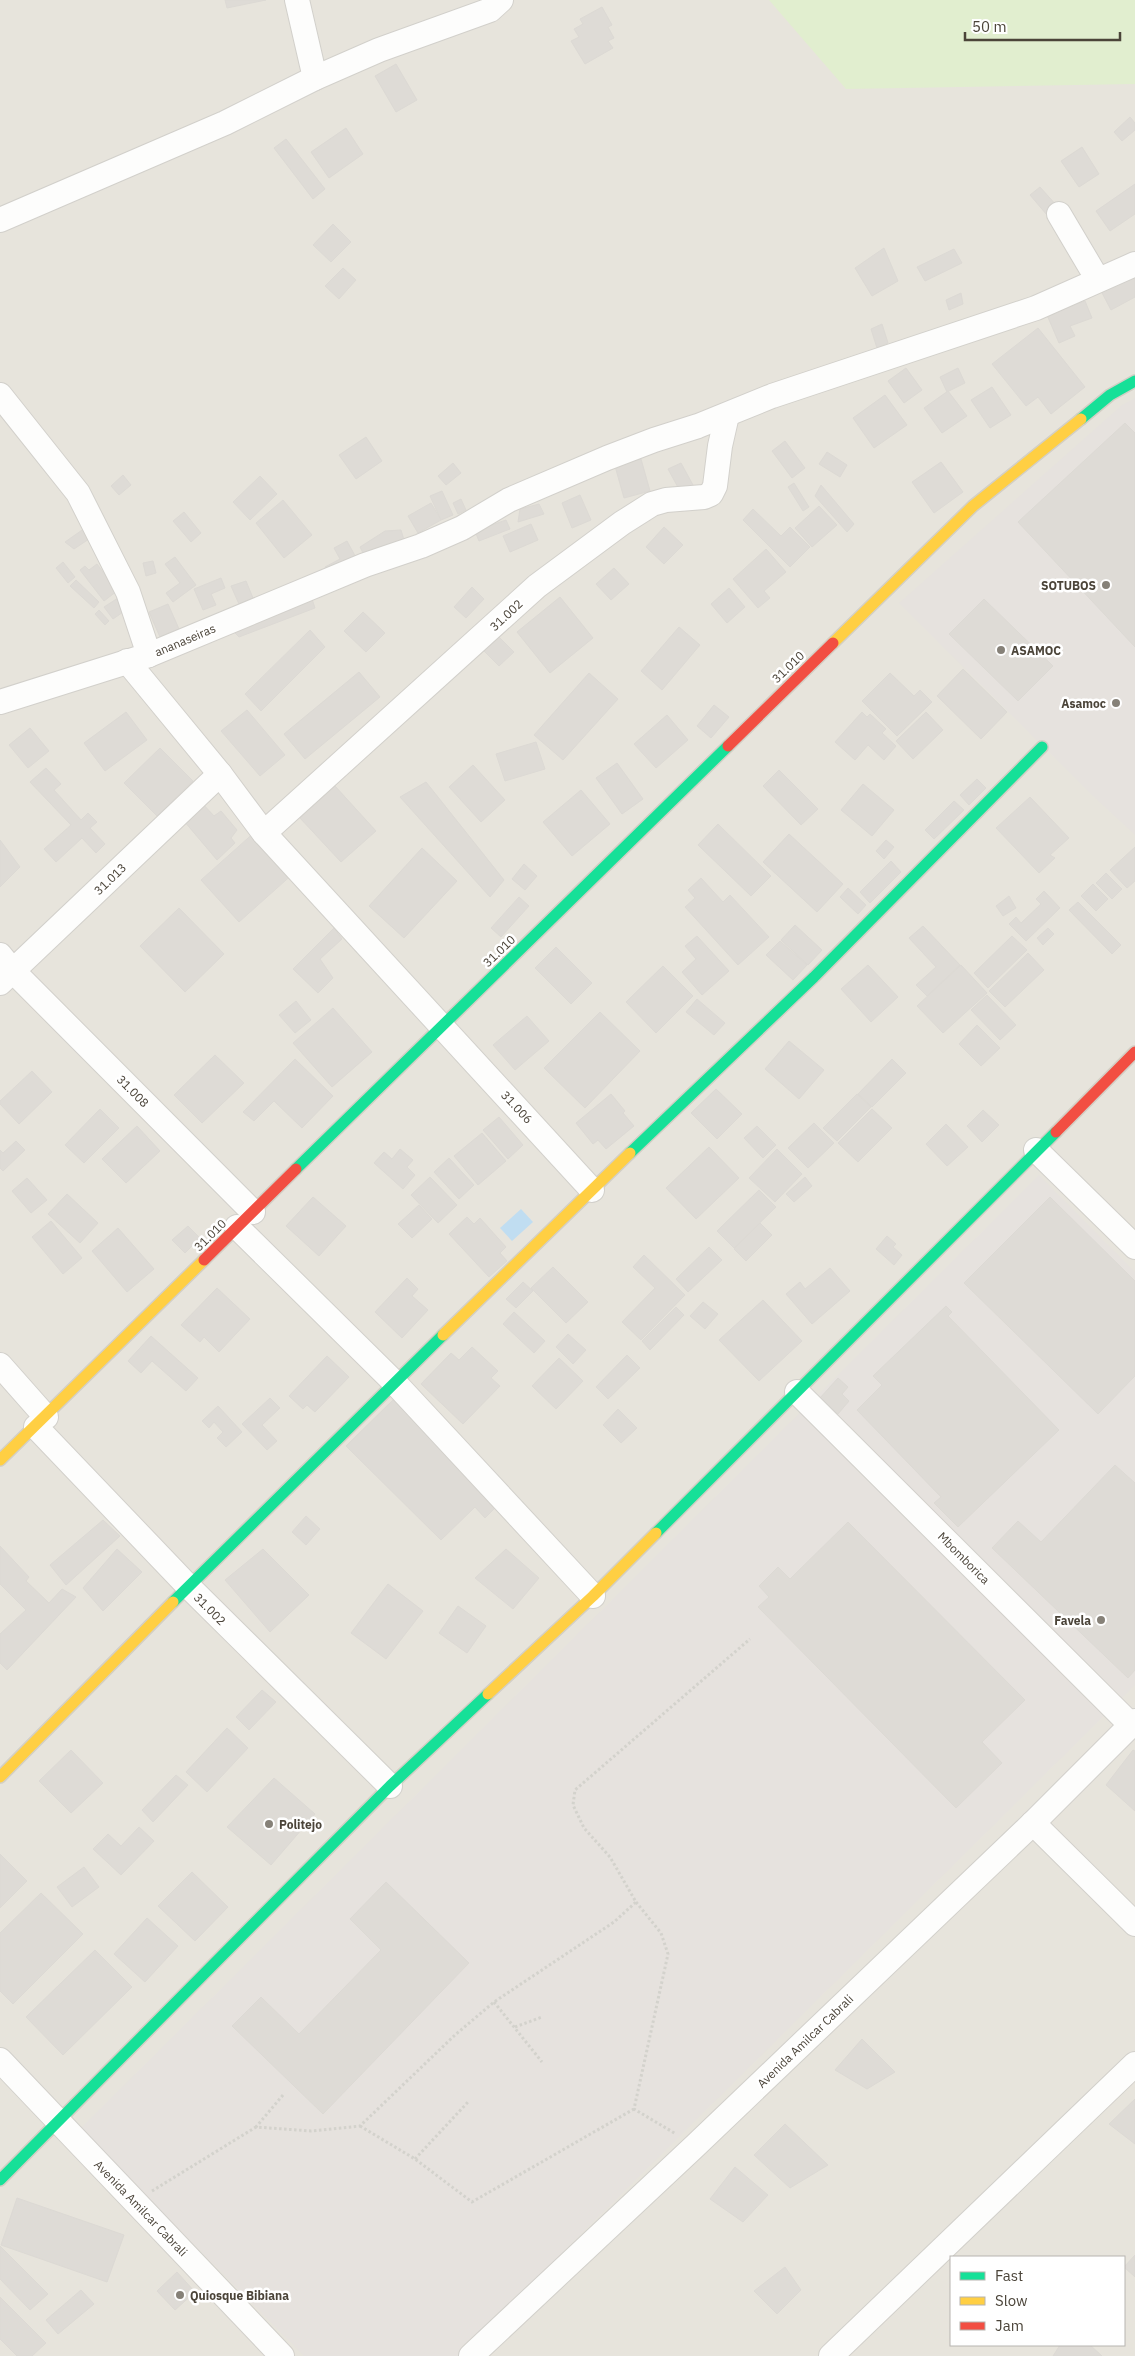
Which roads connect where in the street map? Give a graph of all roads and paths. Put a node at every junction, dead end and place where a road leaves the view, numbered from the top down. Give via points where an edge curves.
1 (297, 0) edge
2 (501, 0) edge
3 (315, 78) junction
4 (1058, 214) dead end
5 (0, 220) edge
6 (1135, 264) edge
7 (1098, 280) junction
8 (1135, 381) edge
9 (0, 395) edge
10 (728, 415) junction
11 (138, 658) junction
12 (0, 702) edge
13 (1042, 746) dead end
14 (220, 774) junction
15 (264, 833) junction
16 (4, 970) edge
17 (442, 1026) junction
18 (1135, 1052) edge
19 (1036, 1150) junction
20 (592, 1190) junction
21 (245, 1219) junction
22 (1135, 1247) edge
23 (0, 1365) edge
24 (395, 1383) junction
25 (797, 1392) junction
26 (41, 1422) junction
27 (0, 1460) edge
28 (188, 1586) junction
29 (593, 1596) junction
30 (750, 1638) dead end
31 (1133, 1723) edge
32 (0, 1777) edge
33 (390, 1786) junction
34 (1033, 1823) junction
35 (636, 1902) junction
36 (1135, 1924) edge
37 (494, 2002) junction
38 (542, 2017) dead end
39 (515, 2027) junction
40 (0, 2060) edge
41 (542, 2062) dead end
42 (1135, 2064) edge
43 (283, 2094) dead end
44 (468, 2102) dead end
45 (634, 2109) junction
46 (58, 2122) junction
47 (360, 2126) junction
48 (256, 2127) junction
49 (695, 2146) junction
50 (415, 2159) junction
51 (0, 2180) edge
52 (135, 2201) junction
53 (282, 2356) edge
54 (471, 2356) edge
55 (831, 2356) edge

1 - 3 street
2 - 3 street via 490,10 379,50
3 - 5 street via 225,122
4 - 7 street
6 - 7 street, ananaseiras
7 - 10 street, ananaseiras via 1036,308 772,396
8 - 17 street, 31.010 via 1110,396 972,506
9 - 11 street via 78,493 128,592
10 - 11 street, ananaseiras via 607,458 509,500 462,528 421,546 365,565
10 - 15 street, 31.002 via 720,446 716,486 711,494 652,504 537,586
11 - 12 street, ananaseiras
11 - 14 street, 31.006
13 - 20 street via 813,978
14 - 15 street, 31.006
14 - 16 street, 31.013
15 - 17 street, 31.006
16 - 21 street, 31.008
17 - 20 street, 31.006
17 - 21 street, 31.010
18 - 19 street
19 - 22 street
19 - 25 street
20 - 24 street
21 - 24 street, 31.008
21 - 26 street, 31.010
23 - 26 street, 31.002
24 - 28 street
24 - 29 street, 31.008
25 - 29 street
25 - 31 street, Mbomborica
26 - 27 street, 31.010
26 - 28 street, 31.002
28 - 32 street
28 - 33 street, 31.002
29 - 33 street
30 - 35 path via 575,1790 573,1805 584,1828 610,1857
31 - 34 street, Avenida Amilcar Cabrali
33 - 46 street
34 - 36 street
34 - 49 street, Avenida Amilcar Cabrali
35 - 37 path via 614,1922
35 - 45 path via 661,1933 668,1954
37 - 39 path
37 - 47 path
38 - 39 path
39 - 41 path
40 - 46 street, Avenida Amilcar Cabrali
42 - 55 street
43 - 48 path
44 - 50 path
45 - 49 path
45 - 50 path via 472,2202
46 - 51 street
46 - 52 street, Avenida Amilcar Cabrali
47 - 48 path via 311,2131
47 - 50 path
48 - 52 path
49 - 54 street, Avenida Amilcar Cabrali
52 - 53 street, Avenida Amilcar Cabrali

